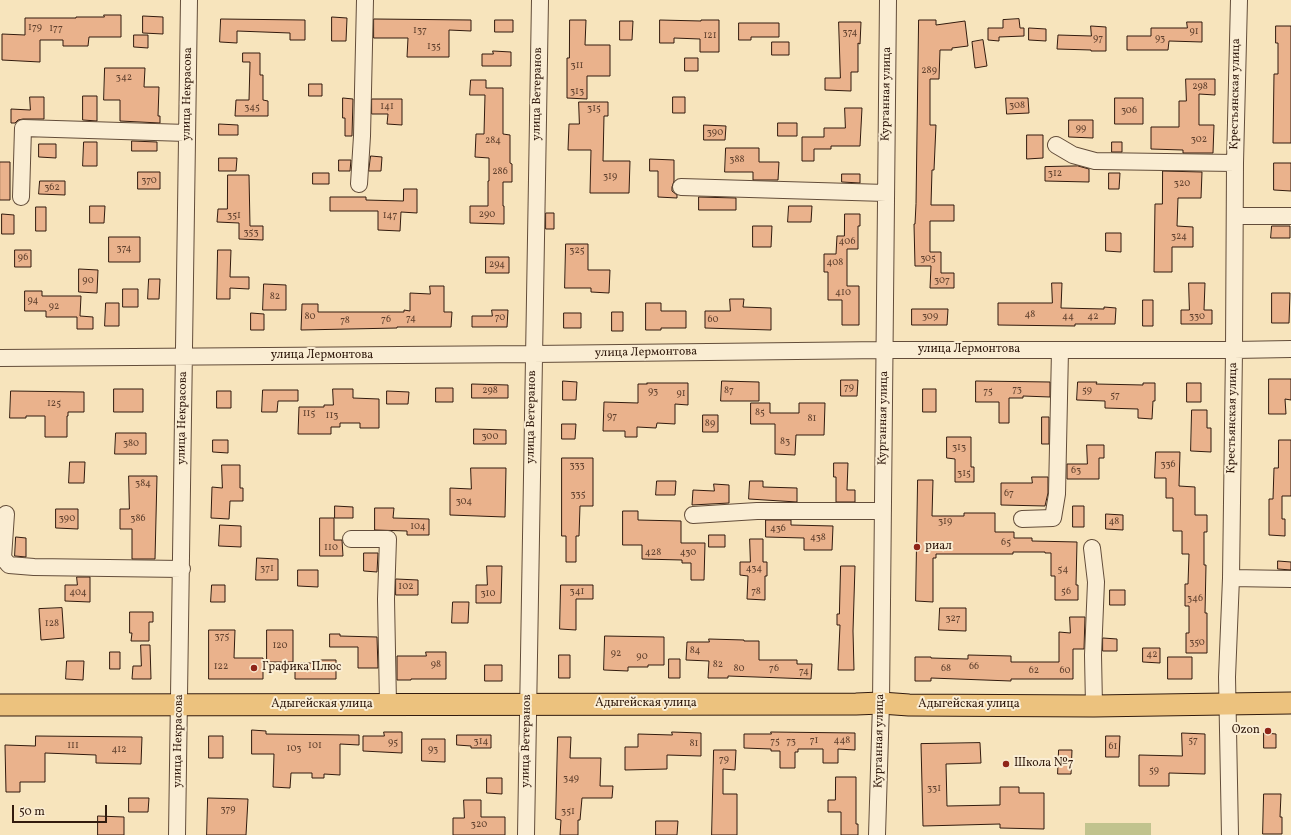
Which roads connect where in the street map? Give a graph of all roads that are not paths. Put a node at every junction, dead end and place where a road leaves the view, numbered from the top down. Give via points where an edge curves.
1 (189, 0) edge
2 (365, 0) edge
3 (540, 0) edge
4 (888, 0) edge
5 (1239, 0) edge
6 (187, 133) junction
7 (1056, 145) dead end
8 (1235, 163) junction
9 (359, 184) dead end
10 (681, 188) dead end
11 (886, 193) junction
12 (21, 197) dead end
13 (1235, 216) junction
14 (1291, 216) edge
15 (1291, 349) edge
16 (884, 350) junction
17 (1060, 350) junction
18 (1234, 350) junction
19 (533, 354) junction
20 (184, 357) junction
21 (0, 358) edge
22 (883, 511) junction
23 (6, 514) dead end
24 (693, 515) dead end
25 (1022, 519) dead end
26 (351, 539) dead end
27 (1092, 548) dead end
28 (182, 569) junction
29 (1231, 578) junction
30 (1291, 579) edge
31 (881, 703) junction
32 (1291, 703) edge
33 (388, 704) junction
34 (528, 704) junction
35 (1227, 704) junction
36 (0, 705) edge
37 (180, 706) junction
38 (1094, 706) junction
39 (177, 835) edge
40 (526, 835) edge
41 (877, 835) edge
42 (1230, 835) edge

1 - 6 street, улица Некрасова
2 - 9 street
3 - 19 street, улица Ветеранов
4 - 11 street, Курганная улица
5 - 8 street, Крестьянская улица
6 - 12 street via 23,128
6 - 20 street, улица Некрасова
7 - 8 street via 1073,155 1095,161
8 - 13 street, Крестьянская улица
10 - 11 street
11 - 16 street, Курганная улица
13 - 14 street
13 - 18 street, Крестьянская улица
15 - 18 street, улица Лермонтова
16 - 17 street, улица Лермонтова
16 - 19 street, улица Лермонтова
16 - 22 street, Курганная улица
17 - 18 street, улица Лермонтова
17 - 25 street via 1057,494 1053,518
18 - 29 street, Крестьянская улица
19 - 20 street, улица Лермонтова
19 - 34 street, улица Ветеранов
20 - 21 street, улица Лермонтова
20 - 28 street, улица Некрасова
22 - 24 street via 757,511
22 - 31 street, Курганная улица
23 - 28 street via 3,558 8,565
26 - 33 street via 388,539
27 - 38 street via 1096,582
28 - 37 street, улица Некрасова
29 - 30 street
29 - 35 street, Крестьянская улица
31 - 34 main road, Адыгейская улица
31 - 38 main road, Адыгейская улица
31 - 41 street, Курганная улица
32 - 35 main road, Адыгейская улица
33 - 34 main road, Адыгейская улица
33 - 37 main road, Адыгейская улица
34 - 40 street, улица Ветеранов
35 - 38 main road, Адыгейская улица
35 - 42 street, Крестьянская улица
36 - 37 main road, Адыгейская улица
37 - 39 street, улица Некрасова

